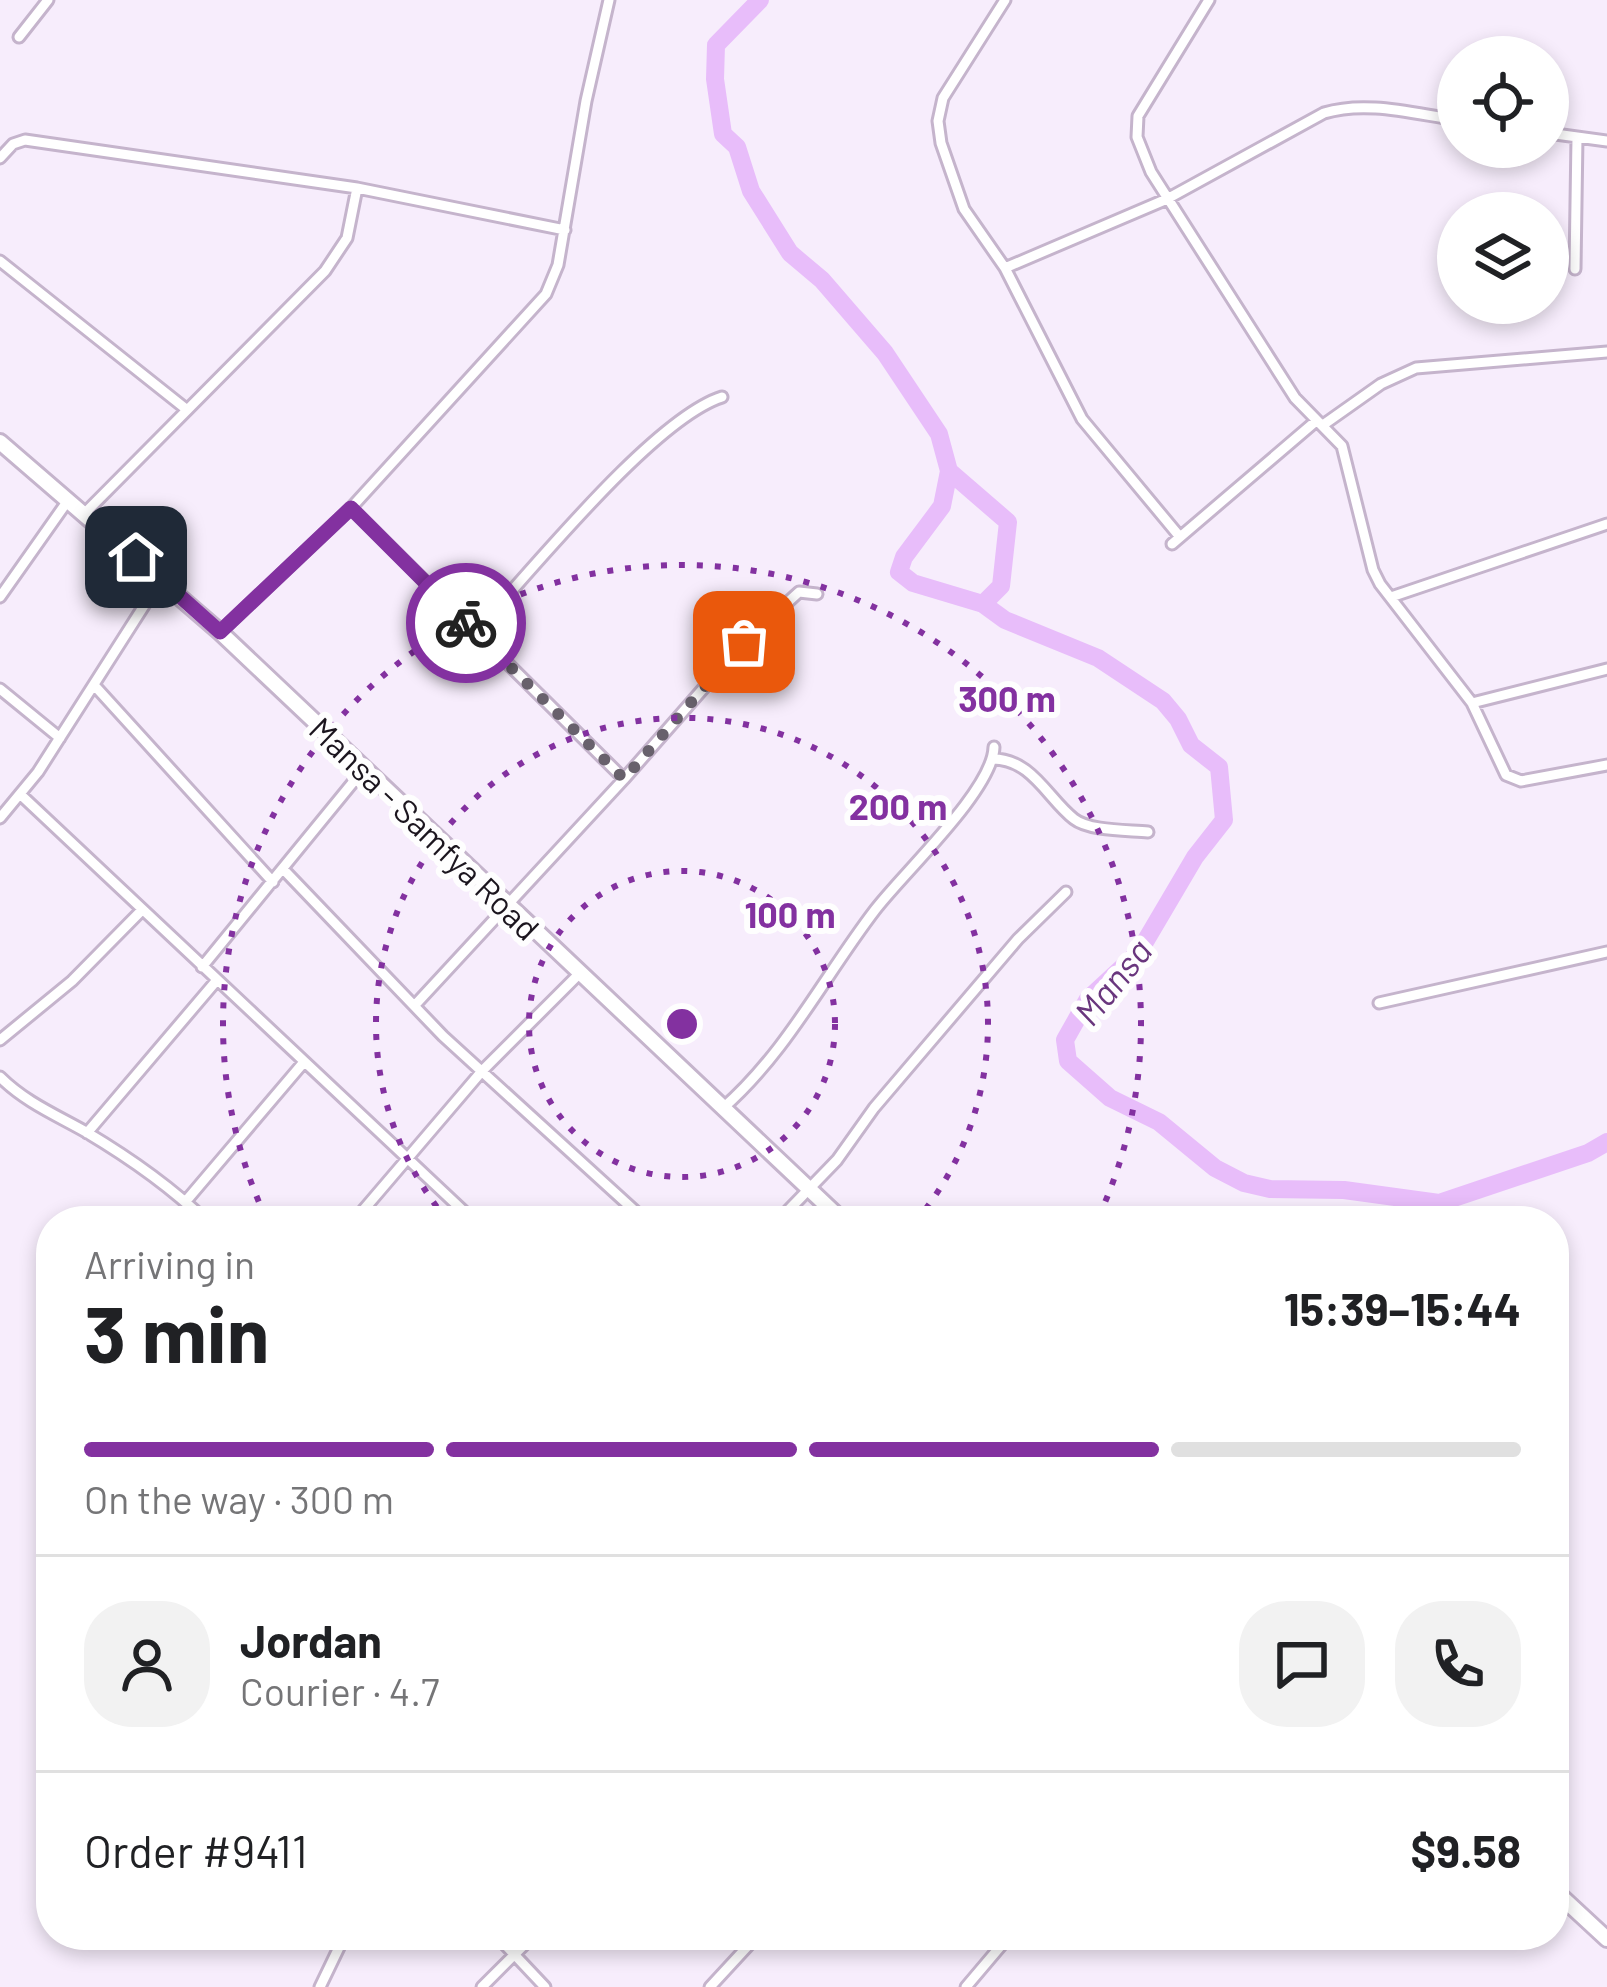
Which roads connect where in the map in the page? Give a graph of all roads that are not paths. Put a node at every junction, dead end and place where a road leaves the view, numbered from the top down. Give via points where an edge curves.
1 (48, 0) edge
2 (609, 0) edge
3 (1005, 0) edge
4 (1209, 0) edge
5 (19, 37) dead end
6 (1437, 117) edge
7 (1569, 136) edge
8 (1577, 137) junction
9 (1607, 141) edge
10 (0, 158) edge
11 (357, 188) junction
12 (1167, 199) junction
13 (565, 230) junction
14 (0, 261) edge
15 (1005, 268) junction
16 (1575, 269) dead end
17 (1607, 352) edge
18 (722, 397) dead end
19 (186, 409) junction
20 (1320, 423) junction
21 (0, 442) edge
22 (69, 499) junction
23 (351, 508) junction
24 (86, 513) junction
25 (1607, 524) edge
26 (161, 579) junction
27 (817, 594) dead end
28 (0, 597) edge
29 (1391, 597) junction
30 (220, 632) junction
31 (476, 632) junction
32 (1607, 669) edge
33 (94, 685) junction
34 (0, 689) edge
35 (1472, 703) junction
36 (61, 738) junction
37 (1607, 764) edge
38 (363, 770) junction
39 (624, 779) junction
40 (21, 795) junction
41 (0, 818) edge
42 (1148, 832) dead end
43 (283, 869) junction
44 (272, 882) junction
45 (1066, 892) dead end
46 (507, 906) junction
47 (142, 910) junction
48 (1607, 952) edge
49 (202, 967) junction
50 (579, 974) junction
51 (217, 980) junction
52 (1379, 1004) dead end
53 (415, 1005) junction
54 (0, 1040) edge
55 (304, 1062) junction
56 (482, 1071) junction
57 (0, 1077) edge
58 (722, 1108) junction
59 (87, 1133) junction
60 (408, 1156) junction
61 (808, 1188) junction
62 (186, 1202) junction
63 (190, 1206) edge
64 (366, 1206) edge
65 (459, 1206) edge
66 (630, 1206) edge
67 (792, 1206) edge
68 (827, 1206) edge
69 (1569, 1904) edge
70 (1607, 1939) edge
71 (338, 1950) edge
72 (508, 1950) edge
73 (519, 1950) edge
74 (744, 1950) edge
75 (997, 1950) edge
76 (513, 1956) junction
77 (320, 1987) edge
78 (482, 1987) edge
79 (545, 1987) edge
80 (710, 1987) edge
81 (966, 1987) edge

1 - 5 street
2 - 13 street
3 - 15 street via 960,66 938,121 964,209
4 - 12 street via 1138,116 1137,137
6 - 12 street via 1346,106
7 - 8 street
8 - 9 street
8 - 16 street
10 - 11 street via 25,140
11 - 13 street
11 - 19 street via 340,251
12 - 15 street
12 - 20 street via 1295,398
13 - 23 street via 547,294 532,314
14 - 19 street
15 - 20 street via 1082,419 1176,540
17 - 20 street via 1416,368
18 - 31 street via 691,411 642,456
19 - 24 street
20 - 29 street via 1347,457 1373,570
21 - 22 main road, Mansa - Samfya Road
22 - 24 main road, Mansa - Samfya Road
22 - 28 street
23 - 30 street
23 - 31 street
24 - 26 main road, Mansa - Samfya Road
25 - 29 street
26 - 30 main road, Mansa - Samfya Road
26 - 33 street
27 - 39 street via 799,592 774,612
29 - 35 street
30 - 38 main road, Mansa - Samfya Road
31 - 39 street
32 - 35 street
33 - 36 street
33 - 44 street
34 - 36 street
35 - 37 street via 1513,779
36 - 40 street
38 - 43 street
38 - 46 main road, Mansa - Samfya Road
39 - 46 street
40 - 41 street
40 - 47 street
42 - 58 street via 1076,821 1031,775 994,753 965,807 860,930 784,1045
43 - 44 street
43 - 53 street
44 - 49 street
45 - 61 street
46 - 50 main road, Mansa - Samfya Road
46 - 53 street
47 - 49 street
47 - 54 street
48 - 52 street
49 - 51 street
50 - 56 street
50 - 58 main road, Mansa - Samfya Road
51 - 55 street
51 - 59 street
53 - 56 street
55 - 60 street
55 - 62 street
56 - 60 street
56 - 66 street
57 - 59 street
58 - 61 main road, Mansa - Samfya Road
59 - 62 street
60 - 64 street
60 - 65 street
61 - 67 street
61 - 68 main road, Mansa - Samfya Road
62 - 63 street
69 - 70 main road
71 - 77 street
72 - 76 street
73 - 76 street
74 - 80 street
75 - 81 street
76 - 78 street
76 - 79 street

